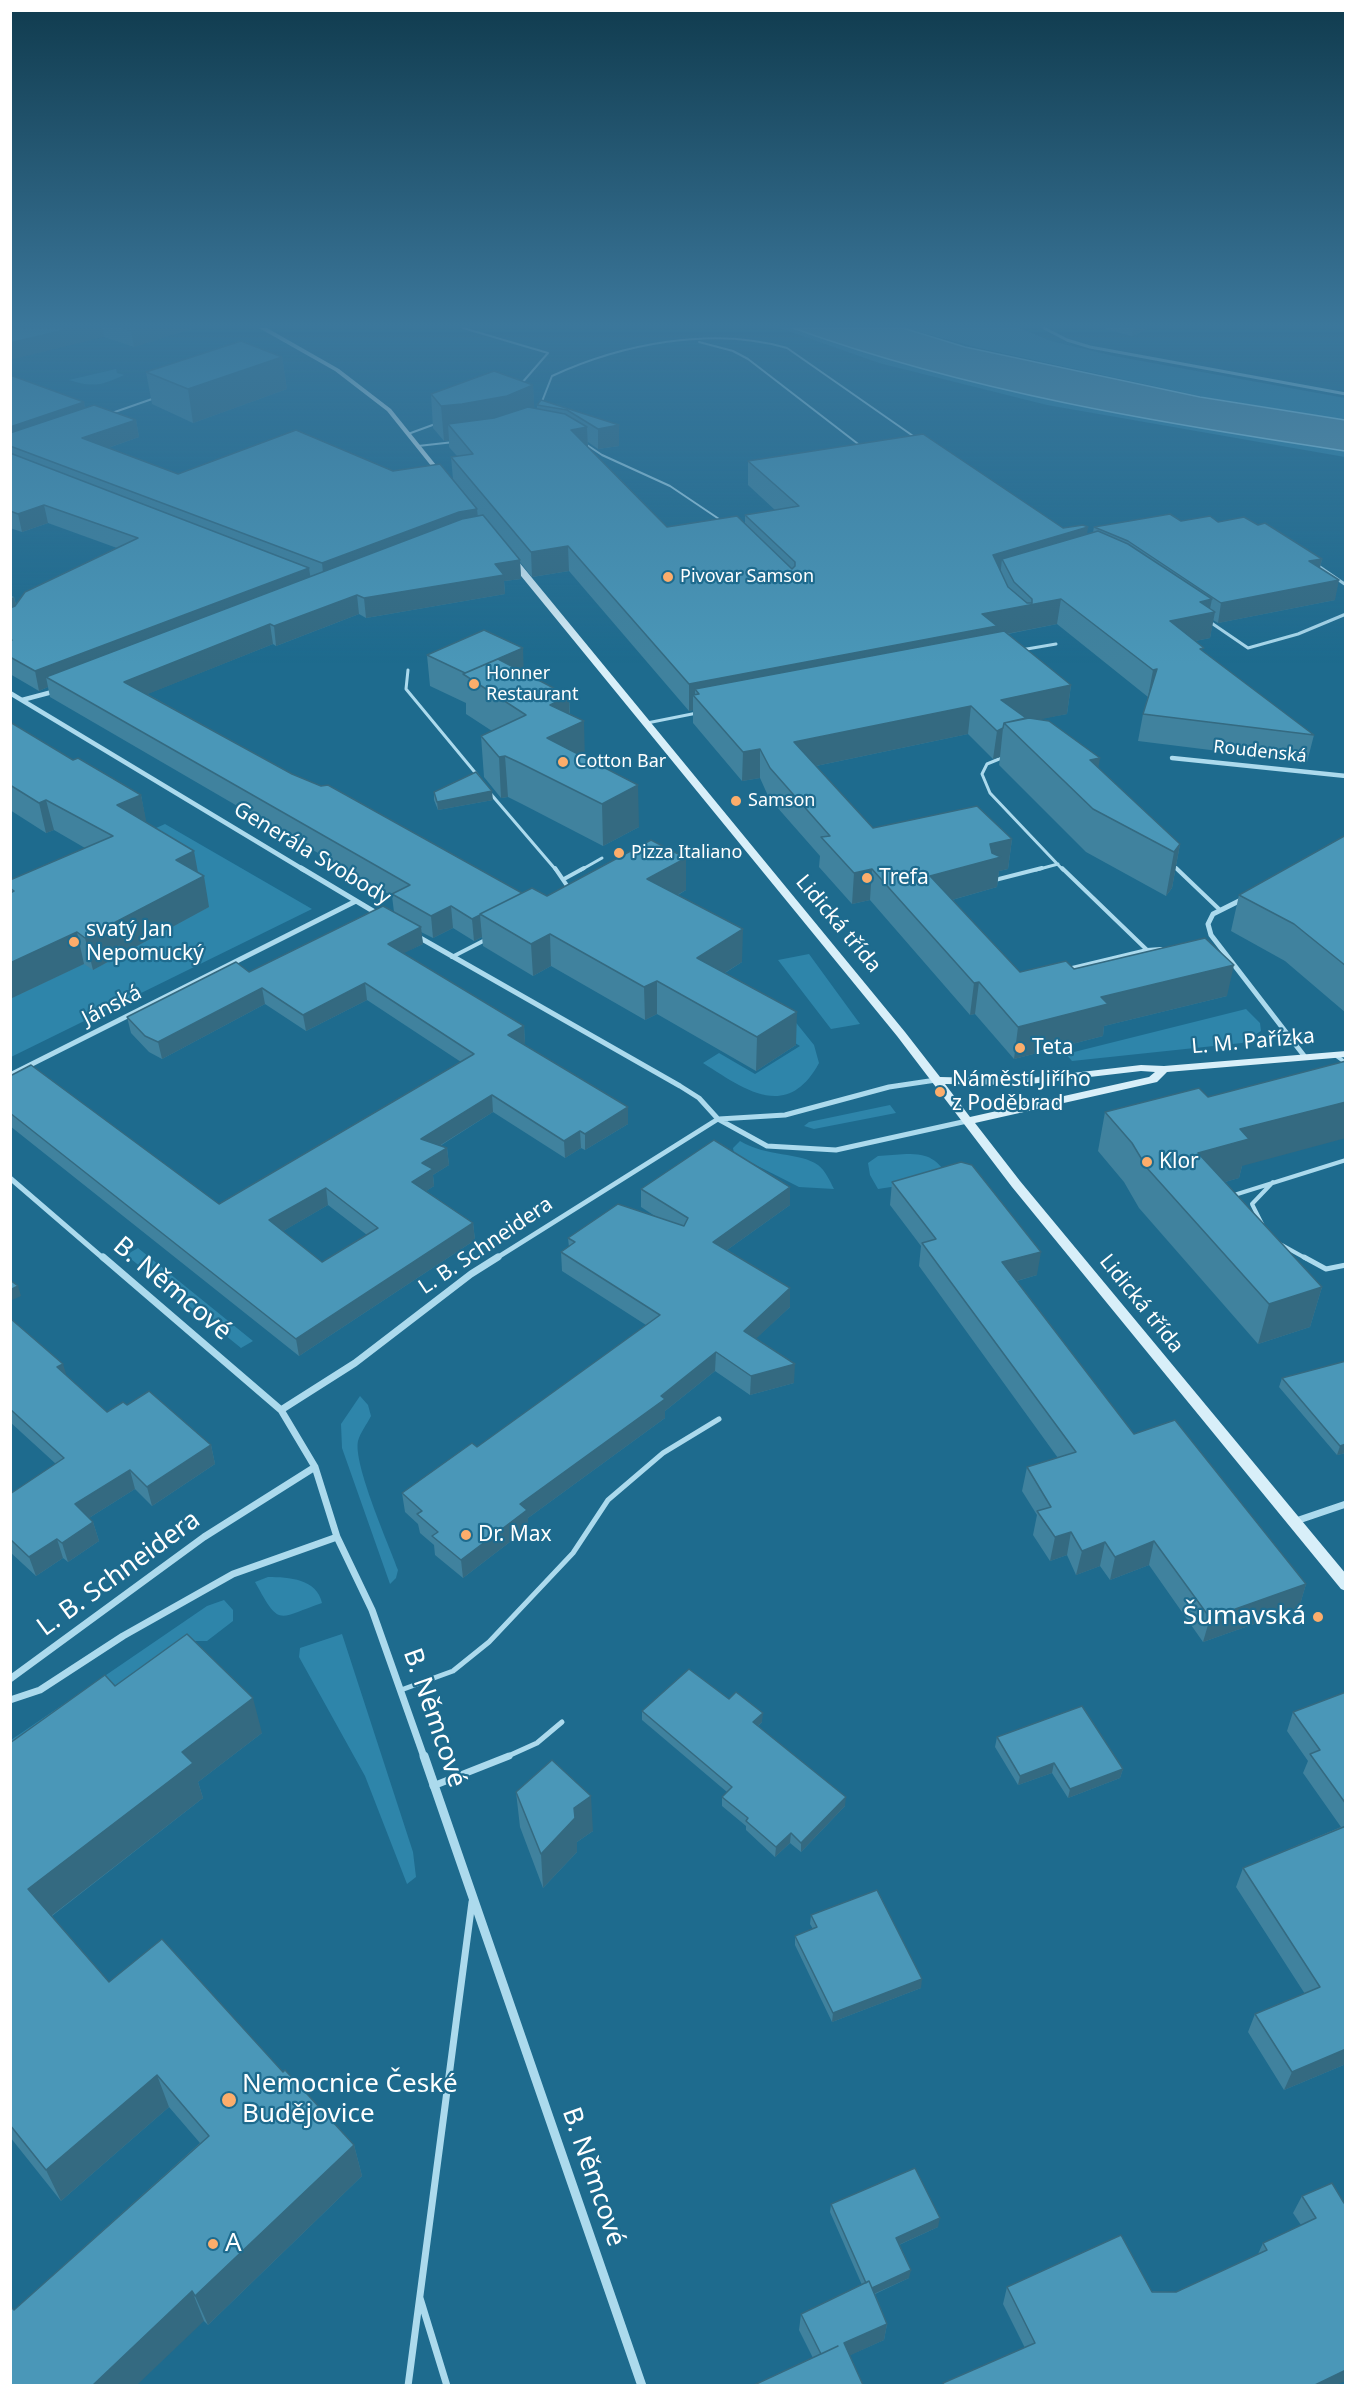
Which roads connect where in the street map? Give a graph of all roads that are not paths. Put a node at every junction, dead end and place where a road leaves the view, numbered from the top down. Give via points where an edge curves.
1 (413, 440) edge
2 (580, 440) edge
3 (853, 440) edge
4 (919, 440) edge
5 (462, 442) edge
6 (924, 443) edge
7 (418, 446) junction
8 (867, 451) edge
9 (446, 479) edge
10 (729, 528) edge
11 (502, 547) edge
12 (1313, 563) edge
13 (1346, 585) edge
14 (1346, 614) edge
15 (1209, 622) edge
16 (1056, 644) dead end
17 (1010, 652) edge
18 (408, 670) dead end
19 (59, 690) edge
20 (10, 693) edge
21 (22, 700) junction
22 (697, 713) edge
23 (646, 723) junction
24 (1006, 756) edge
25 (1172, 758) dead end
26 (1346, 776) edge
27 (481, 781) edge
28 (488, 790) edge
29 (602, 858) dead end
30 (1169, 861) edge
31 (1058, 864) junction
32 (564, 879) junction
33 (992, 881) edge
34 (1255, 893) edge
35 (566, 896) edge
36 (357, 901) junction
37 (1220, 910) junction
38 (384, 917) edge
39 (404, 929) edge
40 (490, 938) edge
41 (1220, 946) junction
42 (1210, 947) edge
43 (1168, 949) edge
44 (1147, 950) junction
45 (452, 957) junction
46 (1059, 971) edge
47 (1340, 1054) edge
48 (1305, 1057) junction
49 (1346, 1063) edge
50 (1164, 1069) junction
51 (10, 1075) edge
52 (936, 1080) junction
53 (718, 1119) junction
54 (967, 1120) junction
55 (1346, 1160) edge
56 (10, 1178) edge
57 (1273, 1182) junction
58 (1225, 1198) edge
59 (1265, 1230) edge
60 (1278, 1243) edge
61 (1346, 1265) edge
62 (281, 1410) junction
63 (719, 1419) dead end
64 (315, 1467) junction
65 (1346, 1504) edge
66 (1293, 1522) junction
67 (337, 1537) junction
68 (1346, 1585) edge
69 (10, 1679) edge
70 (401, 1690) junction
71 (10, 1700) edge
72 (562, 1722) dead end
73 (433, 1786) junction
74 (472, 1899) junction
75 (419, 2296) junction
76 (408, 2385) edge
77 (447, 2385) edge
78 (642, 2385) edge

1 - 7 street
2 - 10 lane via 602,455 670,486
3 - 8 lane
4 - 6 lane
5 - 7 lane
7 - 9 street
11 - 23 street, Lidická třída
12 - 13 lane
14 - 15 lane via 1316,629 1248,648
16 - 17 lane
18 - 27 lane via 406,689
19 - 21 street
20 - 21 street, Generála Svobody
21 - 36 street, Generála Svobody
22 - 23 lane
23 - 52 street, Lidická třída
24 - 31 lane via 987,764 982,774 990,793
25 - 26 street, Roudenská
28 - 32 lane
29 - 32 lane
30 - 37 lane
31 - 33 lane
31 - 44 lane
32 - 35 lane via 571,891
34 - 37 street
36 - 38 street, Generála Svobody
36 - 51 street, Jánská
37 - 41 street via 1208,924
39 - 45 street, Generála Svobody
40 - 45 lane
41 - 42 lane
41 - 48 street
43 - 44 lane
44 - 46 lane
45 - 53 street, Generála Svobody via 680,1086 699,1098
47 - 48 street, L. M. Pařízka
47 - 49 lane
48 - 50 street, L. M. Pařízka
50 - 52 street, L. M. Pařízka via 1141,1068 1021,1082
50 - 54 street via 1153,1080
52 - 53 street via 889,1087 785,1115
52 - 54 street, Lidická třída
53 - 54 street, Generála Svobody via 766,1146 836,1150
53 - 62 street, L. B. Schneidera via 481,1268 355,1363
54 - 66 street, Lidická třída
55 - 57 lane
56 - 62 street, B. Němcové
57 - 58 lane
57 - 59 lane via 1252,1204
60 - 61 lane via 1326,1269
62 - 64 street, B. Němcové
63 - 70 lane via 663,1453 608,1500 573,1553 489,1642 453,1671
64 - 67 street, B. Němcové
64 - 69 street, L. B. Schneidera via 204,1537
65 - 66 street
66 - 68 street, Lidická třída
67 - 70 street, B. Němcové via 372,1610
67 - 71 street via 205,1588 40,1690
70 - 73 street, B. Němcové
72 - 73 lane via 529,1747
73 - 74 street, B. Němcové
74 - 75 lane
74 - 78 street, B. Němcové
75 - 76 lane
75 - 77 lane

